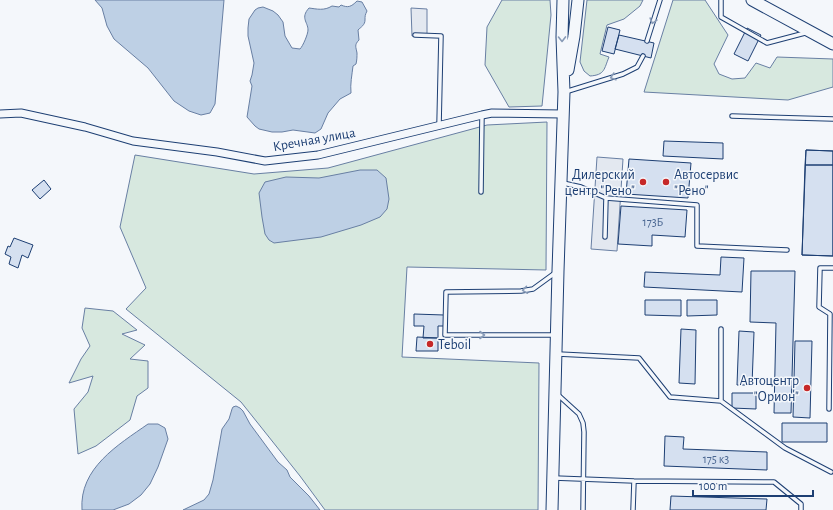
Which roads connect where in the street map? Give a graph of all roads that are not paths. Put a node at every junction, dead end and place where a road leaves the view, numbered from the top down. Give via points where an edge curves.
1 (563, 0) edge
2 (660, 0) edge
3 (721, 0) edge
4 (752, 0) edge
5 (579, 2) edge
6 (809, 31) junction
7 (416, 35) dead end
8 (647, 41) dead end
9 (833, 44) edge
10 (643, 56) dead end
11 (564, 92) junction
12 (0, 114) edge
13 (563, 114) junction
14 (482, 115) junction
15 (732, 116) dead end
16 (833, 119) edge
17 (439, 125) junction
18 (560, 183) junction
19 (481, 192) dead end
20 (606, 198) junction
21 (605, 237) dead end
22 (787, 250) dead end
23 (833, 268) edge
24 (558, 271) junction
25 (721, 329) dead end
26 (556, 335) junction
27 (556, 354) junction
28 (555, 392) junction
29 (721, 401) junction
30 (829, 409) dead end
31 (831, 472) dead end
32 (553, 478) junction
33 (584, 479) junction
34 (634, 481) junction
35 (552, 510) edge
36 (583, 510) edge
37 (633, 510) edge
38 (801, 510) edge

1 -> 11 main road
2 -> 8 lane
3 - 6 lane via 721,17 767,43
4 - 6 main road
5 - 11 main road
6 - 9 main road
7 - 17 lane via 441,36
10 -> 11 lane via 637,67 623,74
11 - 13 main road
12 - 17 street, Кречная улица via 21,113 85,126 134,141 266,161 318,155
13 - 14 street, Кречная улица
13 - 18 main road
14 - 17 street, Кречная улица
14 - 19 lane
15 - 16 lane
18 - 20 lane via 581,187
18 - 24 main road
20 - 21 lane
20 - 22 lane via 697,205 697,246
23 - 30 lane via 820,268 819,307 830,314
24 - 26 main road
24 -> 26 lane via 533,289 446,292 446,335
25 - 29 lane
26 - 27 main road
27 - 28 main road
27 - 29 lane via 640,358 670,397
28 - 32 main road
28 - 33 lane via 579,414 583,423
29 - 31 lane via 785,448
32 - 33 lane
32 - 35 main road
33 - 34 lane
33 - 36 lane
34 - 37 lane
34 - 38 lane via 774,482 801,504

